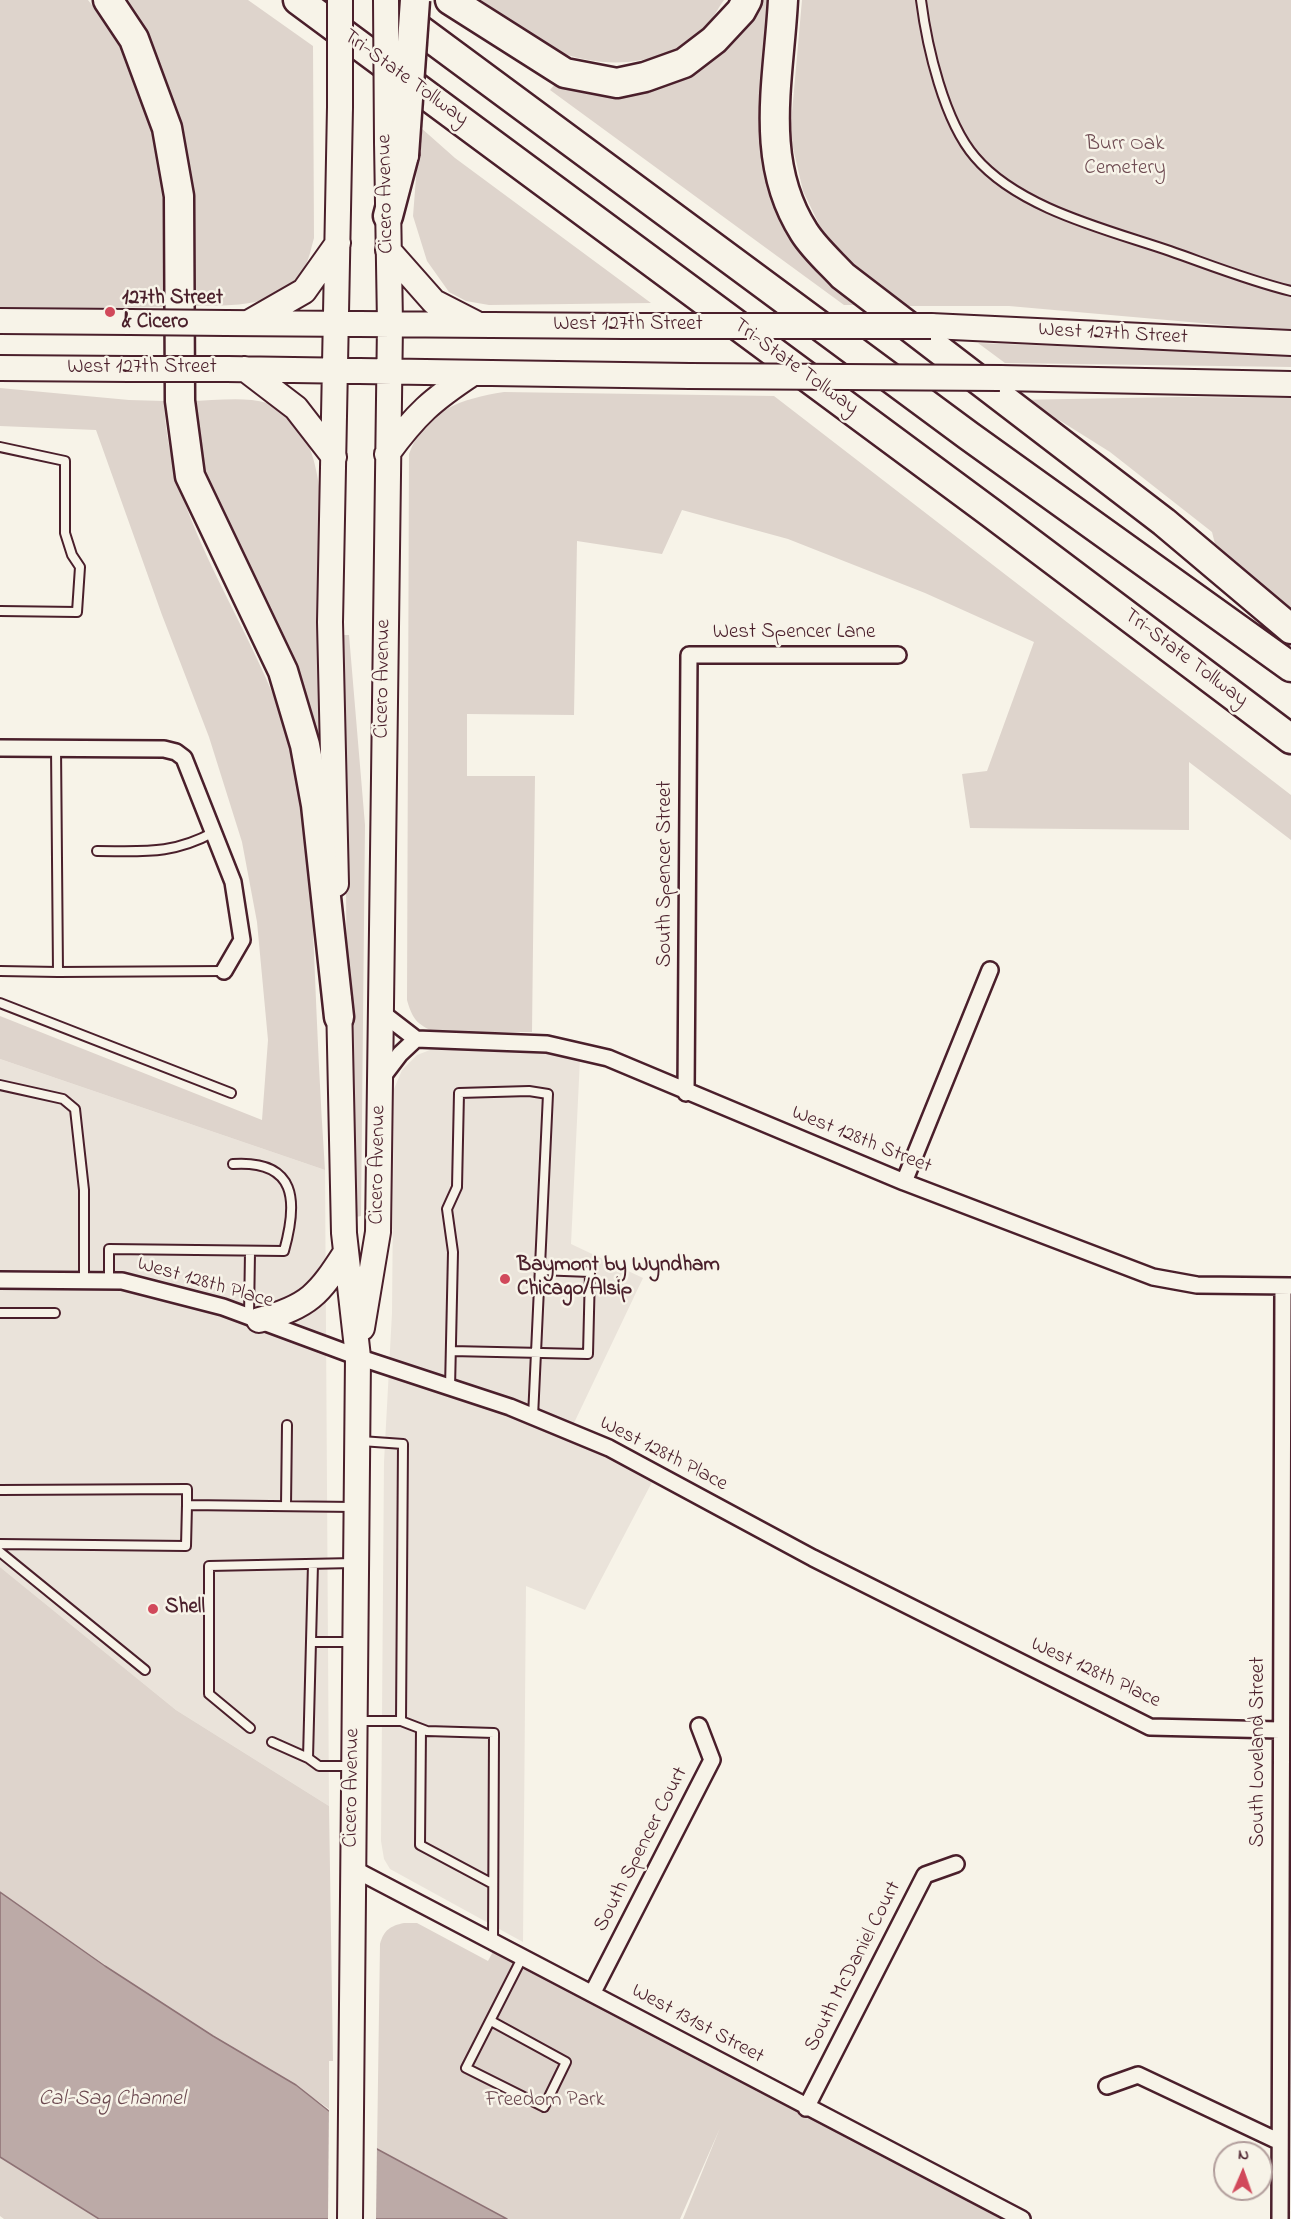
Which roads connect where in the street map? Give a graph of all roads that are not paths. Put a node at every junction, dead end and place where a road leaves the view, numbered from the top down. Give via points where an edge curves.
1 (108, 0) edge
2 (298, 0) edge
3 (340, 0) edge
4 (380, 0) edge
5 (386, 0) edge
6 (415, 0) edge
7 (450, 0) edge
8 (747, 0) edge
9 (783, 0) edge
10 (921, 0) edge
11 (395, 148) junction
12 (388, 216) joint
13 (338, 243) junction
14 (388, 250) junction
15 (1291, 291) edge
16 (0, 321) edge
17 (238, 323) junction
18 (337, 323) junction
19 (390, 324) junction
20 (479, 325) junction
21 (1291, 344) edge
22 (0, 368) edge
23 (236, 369) junction
24 (336, 370) junction
25 (388, 372) junction
26 (473, 373) junction
27 (1291, 384) edge
28 (0, 447) edge
29 (387, 454) junction
30 (334, 457) junction
31 (0, 611) edge
32 (1291, 629) edge
33 (689, 655) joint
34 (898, 655) dead end
35 (1291, 667) edge
36 (1291, 739) edge
37 (56, 747) junction
38 (0, 748) edge
39 (214, 832) junction
40 (97, 851) dead end
41 (990, 970) dead end
42 (0, 971) edge
43 (224, 971) joint
44 (58, 972) junction
45 (0, 1003) edge
46 (381, 1012) junction
47 (339, 1017) junction
48 (416, 1039) junction
49 (381, 1079) junction
50 (0, 1085) edge
51 (231, 1093) dead end
52 (686, 1093) junction
53 (233, 1164) dead end
54 (904, 1182) junction
55 (250, 1252) junction
56 (346, 1252) junction
57 (539, 1270) junction
58 (0, 1280) edge
59 (84, 1281) junction
60 (109, 1281) junction
61 (1287, 1286) edge
62 (0, 1313) edge
63 (55, 1313) dead end
64 (254, 1318) junction
65 (451, 1351) junction
66 (536, 1353) junction
67 (358, 1357) junction
68 (450, 1388) junction
69 (532, 1417) junction
70 (287, 1425) dead end
71 (357, 1440) junction
72 (0, 1490) edge
73 (187, 1505) junction
74 (286, 1506) junction
75 (356, 1507) junction
76 (0, 1544) edge
77 (0, 1552) edge
78 (355, 1563) junction
79 (313, 1564) junction
80 (312, 1642) junction
81 (354, 1642) junction
82 (145, 1670) dead end
83 (354, 1721) junction
84 (401, 1721) junction
85 (699, 1726) dead end
86 (250, 1728) dead end
87 (421, 1729) junction
88 (1280, 1730) junction
89 (272, 1742) dead end
90 (308, 1758) junction
91 (353, 1766) junction
92 (956, 1864) dead end
93 (352, 1868) junction
94 (493, 1884) junction
95 (493, 1942) junction
96 (522, 1958) junction
97 (593, 1992) junction
98 (490, 2021) junction
99 (1286, 2048) edge
100 (1107, 2086) dead end
101 (806, 2108) junction
102 (1280, 2142) junction
103 (1284, 2211) edge
104 (350, 2219) edge
105 (1022, 2219) edge

1 - 47 highway via 134,39 167,128 179,196 180,401 190,476 283,671 305,745 316,805
2 - 36 highway, Tri-State Tollway
3 - 13 main road, Cicero Avenue, bridge
4 - 35 highway via 969,436
5 - 11 main road, Cicero Avenue, bridge
6 - 11 highway, bridge
7 - 8 highway via 565,73 617,83 684,63 714,40
9 - 32 highway via 774,145 782,188 804,232 843,276 1164,522
10 - 15 lane via 933,59 951,115 965,143 992,173 1017,191 1075,218
11 - 12 highway
12 - 14 main road, Cicero Avenue
13 - 17 main road via 304,291
13 - 18 main road, Cicero Avenue
14 - 19 main road, Cicero Avenue
14 - 20 main road via 435,302
16 - 17 main road, West 127th Street, bridge
17 - 18 main road, West 127th Street
18 - 19 main road, West 127th Street
18 - 24 main road, Cicero Avenue
19 - 20 main road, West 127th Street
19 - 25 main road, Cicero Avenue
20 - 21 main road, West 127th Street, bridge via 931,326
22 - 23 main road, West 127th Street, bridge
23 - 24 main road, West 127th Street
23 - 30 main road via 296,408
24 - 25 main road, West 127th Street
24 - 30 main road, Cicero Avenue
25 - 26 main road, West 127th Street
25 - 29 main road, Cicero Avenue
26 - 27 main road, West 127th Street, bridge
26 - 29 main road via 434,399
28 - 31 lane via 65,461 65,533 80,567 76,612
29 - 46 main road, Cicero Avenue
30 - 47 main road, Cicero Avenue via 330,622
33 - 34 street, West Spencer Lane
33 - 52 street, South Spencer Street
37 - 38 street
37 - 39 street via 176,752 184,758
37 - 44 lane
39 - 40 lane via 190,845 160,851
39 - 43 street via 233,882 242,940
41 - 54 street
42 - 44 lane
43 - 44 lane
45 - 51 lane
46 - 48 street
46 - 49 main road, Cicero Avenue
47 - 56 main road, Cicero Avenue
48 - 49 street
48 - 52 street, West 128th Street via 547,1044 608,1058
49 - 67 main road, Cicero Avenue via 378,1232
50 - 59 lane via 63,1099 75,1109 84,1190
52 - 54 street, West 128th Street
53 - 55 lane via 255,1163 281,1175 290,1186 290,1231 284,1251
54 - 61 street, West 128th Street via 1153,1276 1197,1285
55 - 60 lane via 109,1249
55 - 64 lane
56 - 64 main road via 322,1289 290,1312
56 - 67 main road, Cicero Avenue
57 - 65 lane via 548,1095 529,1091 459,1093 457,1187 447,1209 453,1252
57 - 66 lane
57 - 66 lane via 590,1272 588,1354
58 - 59 street, West 128th Place
59 - 60 street, West 128th Place
60 - 64 street, West 128th Place via 145,1287
61 - 88 street, South Loveland Street
62 - 63 lane
64 - 67 street, West 128th Place
65 - 66 lane
65 - 68 lane
66 - 69 lane
67 - 68 street, West 128th Place
67 - 71 main road, Cicero Avenue
68 - 69 street, West 128th Place
69 - 88 street, West 128th Place via 609,1448 813,1558 1150,1727
70 - 74 lane
71 - 75 main road, Cicero Avenue
71 - 84 lane via 403,1444
72 - 73 lane via 187,1488
73 - 74 lane
73 - 76 lane via 186,1546
74 - 75 lane
75 - 78 main road, Cicero Avenue
77 - 82 lane
78 - 79 lane
78 - 81 main road, Cicero Avenue
79 - 80 lane
79 - 86 lane via 208,1566 209,1694
80 - 81 lane
80 - 90 lane
81 - 83 main road, Cicero Avenue
83 - 84 lane
83 - 91 main road, Cicero Avenue
84 - 87 lane
85 - 97 street, South Spencer Court via 712,1760
87 - 94 lane via 420,1845
87 - 94 lane via 494,1733
88 - 99 street, South Loveland Street
89 - 90 lane
90 - 91 lane via 318,1766
91 - 93 main road, Cicero Avenue
92 - 101 street, South McDaniel Court via 925,1875
93 - 95 street, West 131st Street
93 - 104 main road, Cicero Avenue
94 - 95 lane
95 - 96 street, West 131st Street
96 - 97 street, West 131st Street
96 - 98 lane
97 - 101 street, West 131st Street
98 - 98 lane via 466,2068 544,2107 567,2062
99 - 102 street, South Loveland Street
100 - 102 street via 1138,2075
101 - 105 street, West 131st Street
102 - 103 street, South Loveland Street

